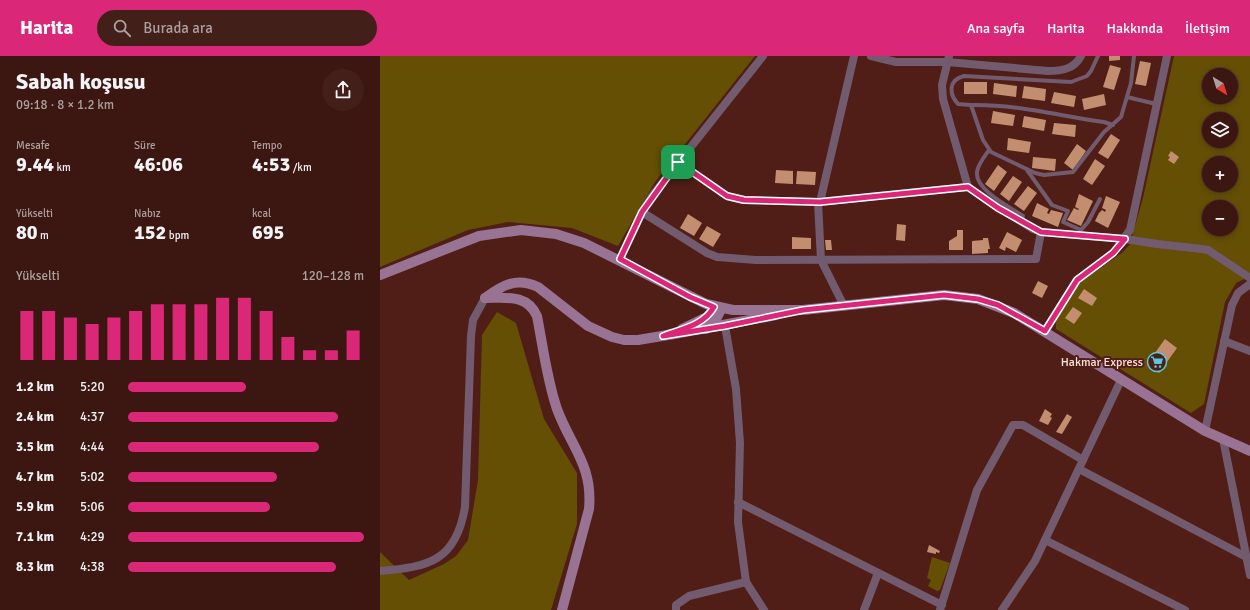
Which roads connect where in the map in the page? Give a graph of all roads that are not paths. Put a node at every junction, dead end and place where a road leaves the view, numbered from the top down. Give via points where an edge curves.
1 (763, 56) edge
2 (854, 56) edge
3 (871, 56) edge
4 (1082, 56) edge
5 (1098, 56) edge
6 (1134, 56) edge
7 (1167, 56) edge
8 (948, 59) edge
9 (1127, 97) junction
10 (1156, 104) junction
11 (970, 105) junction
12 (1113, 125) junction
13 (989, 150) junction
14 (678, 162) junction
15 (1027, 170) junction
16 (968, 187) junction
17 (1100, 199) dead end
18 (819, 202) junction
19 (642, 212) junction
20 (1023, 216) dead end
21 (1041, 232) junction
22 (1125, 239) junction
23 (620, 259) junction
24 (821, 260) junction
25 (380, 275) edge
26 (1250, 278) edge
27 (1250, 284) edge
28 (485, 298) junction
29 (844, 306) junction
30 (718, 308) junction
31 (803, 310) junction
32 (725, 326) junction
33 (706, 329) junction
34 (1045, 331) junction
35 (663, 336) junction
36 (1224, 341) junction
37 (1250, 351) edge
38 (1121, 380) junction
39 (1205, 431) junction
40 (1223, 439) junction
41 (1250, 451) edge
42 (1083, 460) junction
43 (1079, 469) junction
44 (738, 502) junction
45 (1045, 540) junction
46 (1248, 558) edge
47 (380, 571) edge
48 (878, 573) junction
49 (1250, 575) edge
50 (746, 582) junction
51 (941, 607) edge
52 (562, 610) edge
53 (676, 610) edge
54 (764, 610) edge
55 (864, 610) edge
56 (1002, 610) edge
57 (1185, 610) edge

1 - 14 street
2 - 18 street
3 - 8 street via 896,62
4 - 8 street via 1072,66 1063,70
5 - 11 lane via 1087,76 1071,82 998,76 958,77 951,87 951,94 958,104
6 - 9 lane
7 - 10 street
8 - 16 street via 942,85 943,99
9 - 10 lane
9 - 12 lane via 1121,117
10 - 22 street via 1134,215
11 - 12 lane via 1010,107
11 - 13 lane
12 - 15 lane via 1104,132 1073,172 1044,175
13 - 15 lane
13 - 20 lane via 978,166 978,181 983,189
14 - 18 street via 735,199
14 - 19 street
15 - 17 lane via 1052,205 1068,211 1063,222 1081,230
16 - 18 street
16 - 21 street via 998,208
18 - 24 street
19 - 23 street
19 - 24 street via 690,244 717,257
21 - 22 street
21 - 24 street via 1036,259
22 - 26 street via 1208,250
22 - 34 street via 1113,253 1077,280
23 - 25 main road via 570,237 521,230 479,236
23 - 30 main road via 690,297
24 - 29 street
27 - 36 street via 1238,293 1232,305
28 - 35 main road via 505,285 523,282 538,287 576,319 600,333 624,340
28 - 47 street via 473,320 471,336 465,507 458,535 450,549 428,563
28 - 52 main road via 520,300 534,309 552,392 586,469 590,509
29 - 31 main road
29 - 34 main road via 923,297 962,296 998,305
30 - 31 main road via 749,311
30 - 33 main road via 714,323
30 - 35 main road via 700,322
31 - 32 main road
32 - 33 main road
32 - 44 street via 737,397 740,443
33 - 35 main road
34 - 38 main road
36 - 37 street
36 - 39 street
38 - 39 main road
38 - 42 street
39 - 40 main road
40 - 41 main road
40 - 46 street
42 - 43 street
42 - 51 street via 1023,426 1013,425 977,490
43 - 45 street
43 - 46 street
44 - 48 street
44 - 50 street
45 - 56 street via 1020,585
45 - 57 street
46 - 49 street
48 - 51 street
48 - 55 street
50 - 53 street via 689,596 676,605
50 - 54 street

